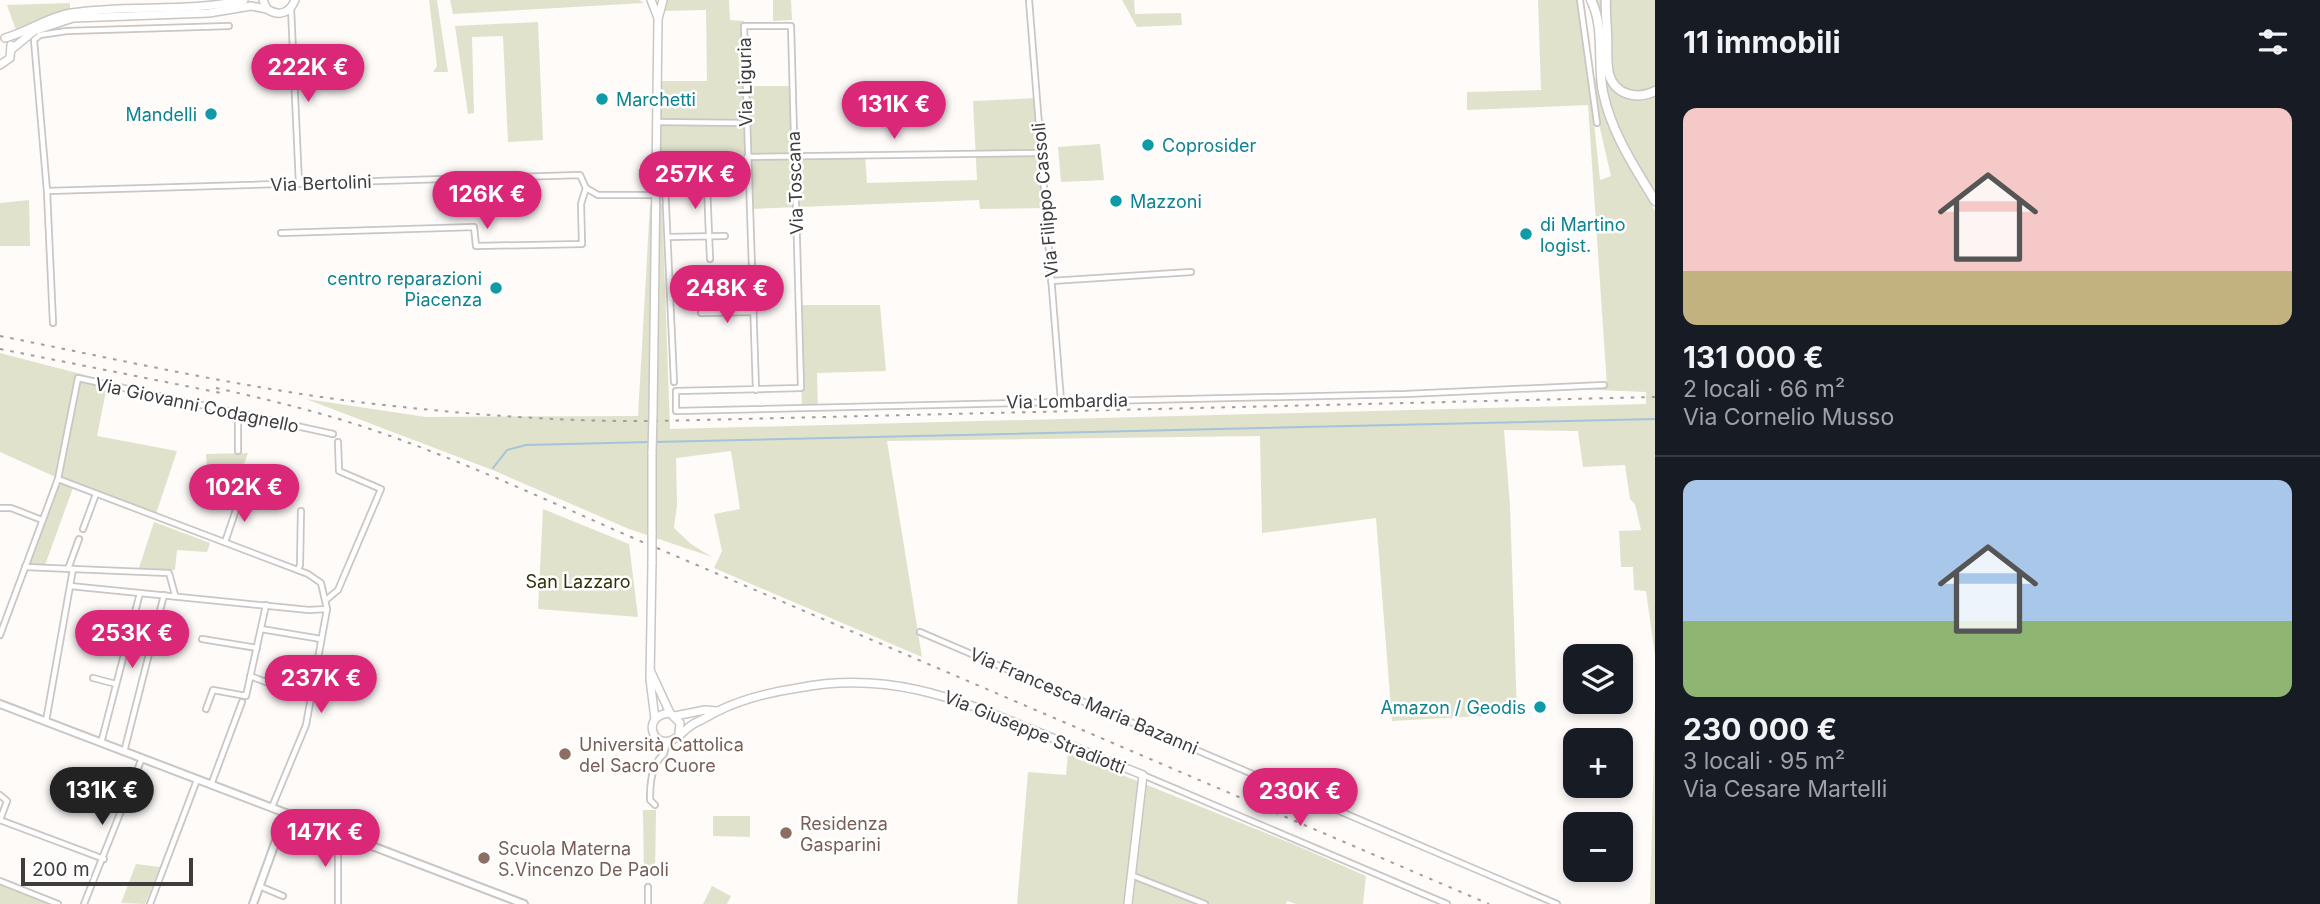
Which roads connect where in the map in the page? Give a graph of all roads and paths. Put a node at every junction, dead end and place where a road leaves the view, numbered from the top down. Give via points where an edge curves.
1 (244, 0) edge
2 (263, 0) edge
3 (302, 0) edge
4 (651, 0) edge
5 (663, 0) edge
6 (1029, 0) edge
7 (1580, 0) edge
8 (1591, 0) edge
9 (1606, 0) edge
10 (293, 4) edge
11 (267, 9) junction
12 (279, 13) junction
13 (658, 19) junction
14 (293, 24) junction
15 (229, 26) dead end
16 (744, 26) joint
17 (2, 37) edge
18 (12, 49) junction
19 (0, 65) edge
20 (1655, 92) edge
21 (656, 122) junction
22 (746, 122) junction
23 (1597, 123) dead end
24 (1041, 153) junction
25 (795, 155) junction
26 (747, 157) junction
27 (706, 162) dead end
28 (664, 163) dead end
29 (299, 184) junction
30 (586, 188) junction
31 (47, 191) junction
32 (656, 195) junction
33 (1655, 201) edge
34 (281, 233) dead end
35 (709, 236) junction
36 (725, 236) dead end
37 (668, 237) junction
38 (710, 259) dead end
39 (1191, 272) dead end
40 (1052, 281) junction
41 (753, 312) junction
42 (701, 313) dead end
43 (53, 323) dead end
44 (674, 382) dead end
45 (1604, 385) dead end
46 (801, 388) joint
47 (756, 390) junction
48 (1061, 401) junction
49 (238, 414) junction
50 (333, 434) dead end
51 (338, 442) dead end
52 (238, 451) dead end
53 (58, 479) junction
54 (97, 494) junction
55 (240, 498) dead end
56 (0, 508) edge
57 (301, 511) dead end
58 (43, 520) junction
59 (83, 530) dead end
60 (79, 539) dead end
61 (225, 542) junction
62 (25, 567) junction
63 (71, 569) junction
64 (298, 570) junction
65 (70, 586) junction
66 (140, 593) junction
67 (164, 595) junction
68 (175, 595) junction
69 (326, 600) junction
70 (266, 605) junction
71 (327, 609) junction
72 (261, 629) junction
73 (920, 632) dead end
74 (0, 635) edge
75 (202, 639) dead end
76 (321, 639) junction
77 (257, 648) junction
78 (651, 671) junction
79 (250, 676) junction
80 (93, 678) dead end
81 (117, 684) junction
82 (311, 699) junction
83 (242, 702) dead end
84 (0, 704) edge
85 (206, 709) dead end
86 (718, 711) junction
87 (672, 714) junction
88 (655, 719) junction
89 (46, 721) junction
90 (679, 733) junction
91 (667, 742) junction
92 (101, 743) junction
93 (124, 752) junction
94 (142, 758) junction
95 (1143, 775) junction
96 (197, 780) junction
97 (211, 785) junction
98 (0, 795) edge
99 (655, 805) dead end
100 (272, 808) junction
101 (286, 813) junction
102 (0, 820) edge
103 (338, 834) junction
104 (104, 859) junction
105 (1131, 875) junction
106 (0, 881) edge
107 (259, 886) junction
108 (648, 887) dead end
109 (283, 896) dead end
110 (58, 904) edge
111 (84, 904) edge
112 (150, 904) edge
113 (253, 904) edge
114 (338, 904) edge
115 (524, 904) edge
116 (648, 904) edge
117 (1128, 904) edge
118 (1205, 904) edge
119 (1447, 904) edge
120 (1557, 904) edge

1 - 17 main road via 208,7 72,13
2 - 11 main road
3 - 10 main road
4 - 13 main road
5 - 13 main road
6 - 24 street, Via Filippo Cassoli
7 - 23 street
8 - 33 highway via 1598,21 1603,93 1612,125
9 - 20 highway via 1612,80 1630,95
10 - 12 main road
10 - 14 street
11 - 12 main road
11 - 18 main road via 251,6 209,13 73,18 34,32
12 - 14 street
13 - 21 main road
14 - 29 street
15 - 31 street via 67,31 34,40
16 - 22 street, Via Liguria
16 - 25 street, Via Toscana via 791,26
17 - 18 main road
18 - 19 main road via 10,58
21 - 22 street
21 - 32 main road
22 - 26 street, Via Liguria
24 - 25 street
24 - 40 street, Via Filippo Cassoli
25 - 26 street
25 - 46 street, Via Toscana
26 - 41 street, Via Liguria
27 - 35 street
28 - 37 street
29 - 30 street, Via Bertolini via 580,175
29 - 31 street, Via Bertolini
30 - 32 street via 598,195
30 - 34 street via 581,204 582,244 476,246 474,227
31 - 43 street
32 - 78 main road, bridge
35 - 36 street
35 - 37 street
35 - 38 street
37 - 44 street
39 - 40 street
40 - 48 street, Via Filippo Cassoli
41 - 42 street
41 - 47 street, Via Liguria
45 - 48 street, Via Lombardia
46 - 47 street, Via Lombardia
47 - 48 street, Via Lombardia via 676,391 676,411
49 - 50 street, Via Giovanni Codagnello
49 - 52 street
49 - 53 street, Via Giovanni Codagnello via 78,378
51 - 69 street via 339,471 381,489 338,590
53 - 54 street
53 - 58 street, Via Giovanni Codagnello
54 - 59 street
54 - 61 street
55 - 61 street
56 - 58 street
57 - 64 street
58 - 62 street, Via Giovanni Codagnello
60 - 63 street
61 - 64 street
62 - 63 street
62 - 74 street, Via Giovanni Codagnello
63 - 65 street
63 - 68 street via 169,573
64 - 69 street via 318,579
65 - 66 street
65 - 89 street
66 - 67 street
66 - 81 street
67 - 68 street
67 - 93 street
68 - 70 street
69 - 71 street
70 - 71 street
70 - 72 street
71 - 76 street
72 - 76 street
72 - 77 street
73 - 120 street, Via Francesca Maria Bazanni
75 - 77 street
76 - 82 street
77 - 79 street
78 - 87 main road
78 - 88 main road
79 - 82 street
79 - 85 street via 247,696 213,690
80 - 81 street
81 - 92 street
82 - 100 street via 302,737
83 - 97 street
84 - 89 main road
86 - 87 main road, Via Giuseppe Stradiotti
86 - 90 main road, Via Giuseppe Stradiotti
86 - 95 main road, Via Giuseppe Stradiotti via 813,685 865,682 906,686 973,705
87 - 88 main road
87 - 90 main road via 680,723
88 - 91 main road via 654,735
89 - 92 main road
90 - 91 main road
91 - 99 street via 650,783 650,800
92 - 93 main road
93 - 94 main road
94 - 96 main road
94 - 104 street
95 - 105 main road, Via Giuseppe Stradiotti
95 - 119 street
96 - 97 main road
96 - 112 street
97 - 100 main road
98 - 102 street via 7,802
100 - 101 main road
101 - 103 main road
101 - 107 main road
102 - 104 street
103 - 114 street
103 - 115 main road
104 - 111 street
105 - 117 main road, Via Giuseppe Stradiotti
105 - 118 street
106 - 110 street
107 - 109 street
107 - 113 main road
108 - 116 street

